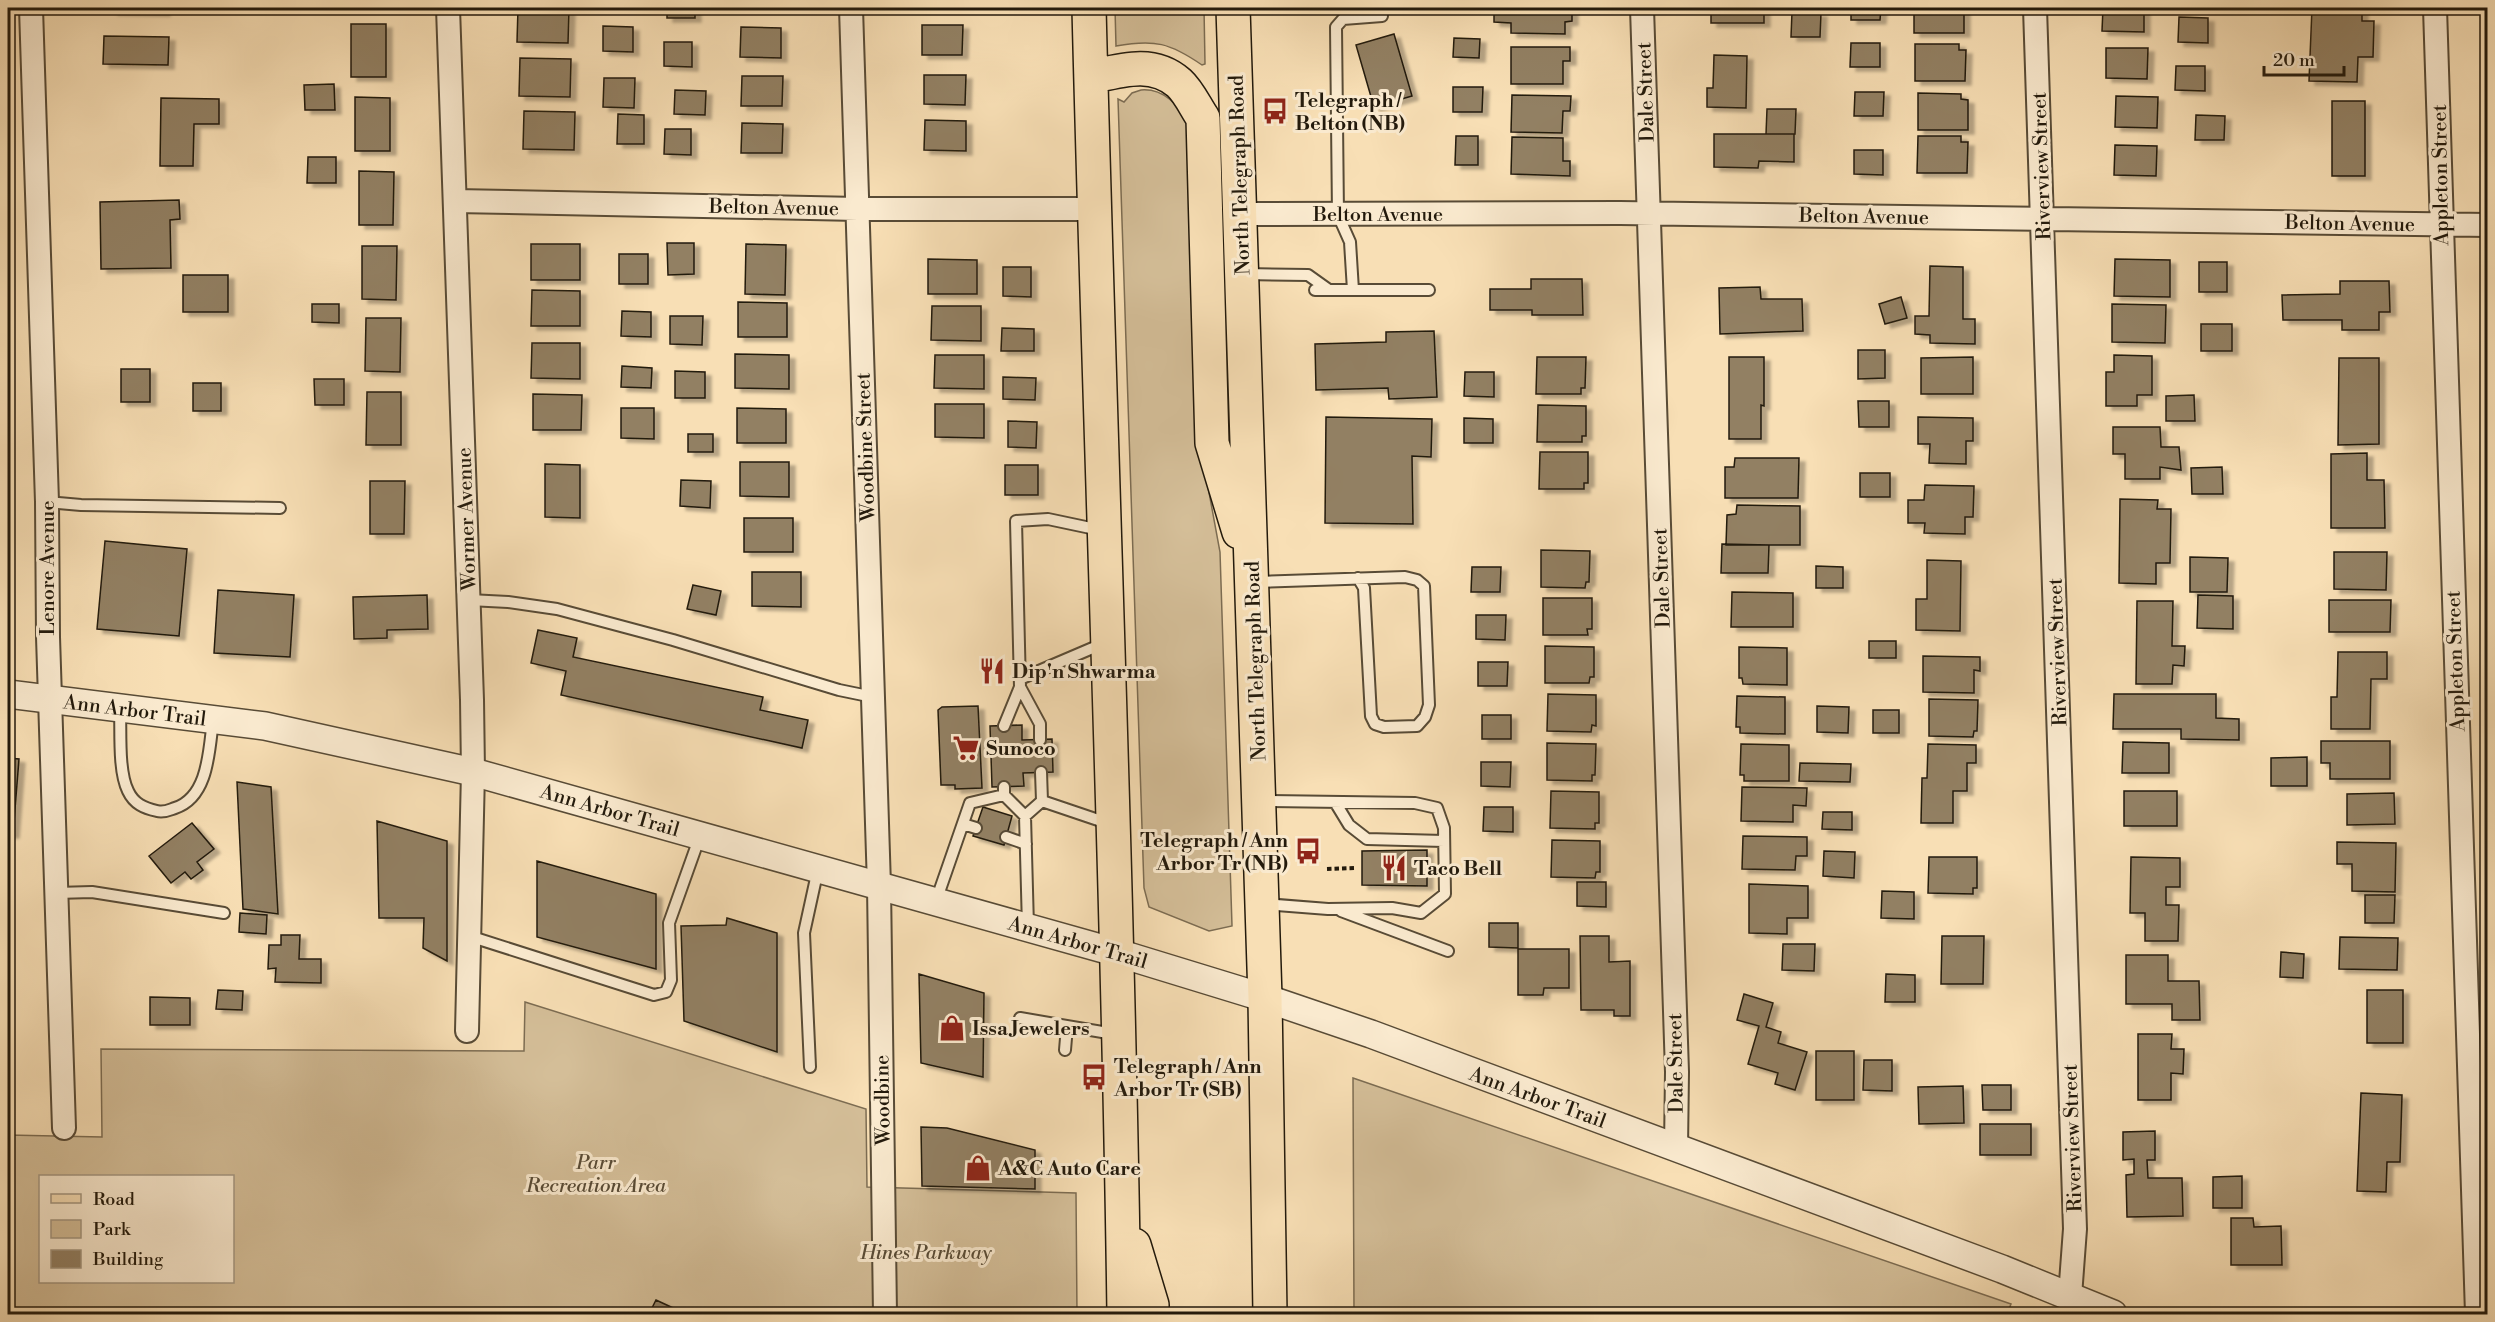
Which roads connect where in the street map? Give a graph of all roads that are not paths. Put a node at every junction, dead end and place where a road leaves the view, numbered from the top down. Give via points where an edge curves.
1 (32, 8) edge
2 (448, 8) edge
3 (851, 8) edge
4 (1089, 8) edge
5 (1233, 8) edge
6 (1642, 8) edge
7 (2035, 8) edge
8 (2435, 8) edge
9 (1382, 16) dead end
10 (1091, 77) junction
11 (454, 201) junction
12 (858, 209) junction
13 (1094, 209) junction
14 (1650, 213) junction
15 (1240, 214) junction
16 (1338, 215) junction
17 (2043, 219) junction
18 (2442, 225) junction
19 (2487, 225) edge
20 (1242, 274) junction
21 (1315, 290) dead end
22 (1329, 290) junction
23 (1353, 290) junction
24 (1429, 290) dead end
25 (47, 502) junction
26 (280, 508) dead end
27 (1104, 531) junction
28 (1252, 577) junction
29 (1358, 578) junction
30 (469, 600) junction
31 (1108, 642) junction
32 (1020, 683) junction
33 (8, 694) edge
34 (873, 697) junction
35 (50, 699) junction
36 (120, 708) junction
37 (213, 720) junction
38 (1004, 726) dead end
39 (1040, 740) dead end
40 (473, 772) junction
41 (1041, 772) dead end
42 (1042, 801) junction
43 (1259, 801) junction
44 (1335, 802) junction
45 (1025, 816) junction
46 (963, 824) junction
47 (1114, 826) junction
48 (976, 828) dead end
49 (700, 835) junction
50 (1006, 837) dead end
51 (1444, 841) junction
52 (1026, 844) junction
53 (819, 869) junction
54 (879, 886) junction
55 (56, 893) junction
56 (936, 902) junction
57 (1262, 904) junction
58 (1335, 908) junction
59 (224, 913) dead end
60 (1028, 928) junction
61 (469, 936) junction
62 (1448, 951) dead end
63 (1118, 953) junction
64 (1265, 998) junction
65 (1020, 1018) dead end
66 (1066, 1026) junction
67 (467, 1031) dead end
68 (1120, 1034) junction
69 (1065, 1050) dead end
70 (810, 1067) dead end
71 (64, 1128) dead end
72 (1676, 1148) junction
73 (1122, 1206) junction
74 (2070, 1296) junction
75 (885, 1314) edge
76 (1124, 1314) edge
77 (1152, 1314) edge
78 (1270, 1314) edge
79 (2113, 1314) edge
80 (2477, 1314) edge

1 - 25 street, Lenore Avenue
2 - 11 street, Wormer Avenue
3 - 12 street, Woodbine Street
4 - 10 main road
5 - 15 main road, North Telegraph Road
6 - 14 street, Dale Street
7 - 17 street, Riverview Street
8 - 18 street, Appleton Street
9 - 16 lane via 1343,19 1336,27
10 - 13 main road
10 - 28 main road via 1130,69 1162,72 1181,84 1203,118 1212,443
11 - 12 street, Belton Avenue
11 - 30 street, Wormer Avenue
12 - 13 street, Belton Avenue
12 - 34 street, Woodbine Street
13 - 27 main road
14 - 16 street, Belton Avenue
14 - 17 street, Belton Avenue
14 - 72 street, Dale Street via 1677,1060
15 - 16 street, Belton Avenue
15 - 20 main road, North Telegraph Road
16 - 23 lane via 1350,242
17 - 18 street, Belton Avenue
17 - 74 street, Riverview Street via 2075,1229
18 - 19 street, Belton Avenue
18 - 80 street, Appleton Street
20 - 22 lane via 1308,275
20 - 28 main road, North Telegraph Road
21 - 22 lane
22 - 23 lane
23 - 24 lane
25 - 26 lane
25 - 35 street, Lenore Avenue
27 - 31 main road
27 - 32 lane via 1048,519 1016,520
28 - 29 lane
28 - 43 main road, North Telegraph Road
29 - 29 lane via 1405,577 1424,586 1429,705 1417,726 1384,727 1375,724 1371,716 1364,588
30 - 34 lane via 557,609
30 - 40 street, Wormer Avenue
31 - 32 lane
31 - 47 main road
32 - 38 lane
32 - 39 lane via 1040,724
33 - 35 street, Ann Arbor Trail
34 - 54 street, Woodbine Street
35 - 36 street, Ann Arbor Trail
35 - 55 street, Lenore Avenue
36 - 37 street, Ann Arbor Trail
36 - 37 lane via 122,765 128,791 141,808 162,812 183,806 197,792
37 - 40 street, Ann Arbor Trail via 265,726
40 - 49 street, Ann Arbor Trail
40 - 61 street, Wormer Avenue
41 - 42 lane
42 - 45 lane
42 - 47 lane
43 - 44 lane
43 - 57 main road, North Telegraph Road
44 - 51 lane via 1349,825 1367,839
44 - 51 lane via 1437,808
45 - 46 lane via 1004,791 970,803
45 - 52 lane
46 - 48 lane
46 - 56 lane
47 - 63 main road
49 - 53 street, Ann Arbor Trail
49 - 61 lane via 669,922 671,980 666,992 654,995
50 - 52 lane
51 - 58 lane via 1445,894 1420,913 1392,908
52 - 60 lane
53 - 54 street, Ann Arbor Trail
53 - 70 lane via 804,933
54 - 56 street, Ann Arbor Trail
54 - 75 street, Woodbine
55 - 59 lane via 92,892
55 - 71 street, Lenore Avenue
56 - 60 street, Ann Arbor Trail
57 - 58 lane
57 - 64 main road, North Telegraph Road
58 - 62 lane
60 - 63 street, Ann Arbor Trail
61 - 67 street, Wormer Avenue
63 - 64 street, Ann Arbor Trail
63 - 68 main road
64 - 72 street, Ann Arbor Trail
64 - 78 main road, North Telegraph Road
65 - 66 lane
66 - 68 lane
66 - 69 lane
68 - 73 main road
72 - 74 street, Ann Arbor Trail
73 - 76 main road
73 - 77 main road
74 - 79 street, Ann Arbor Trail

